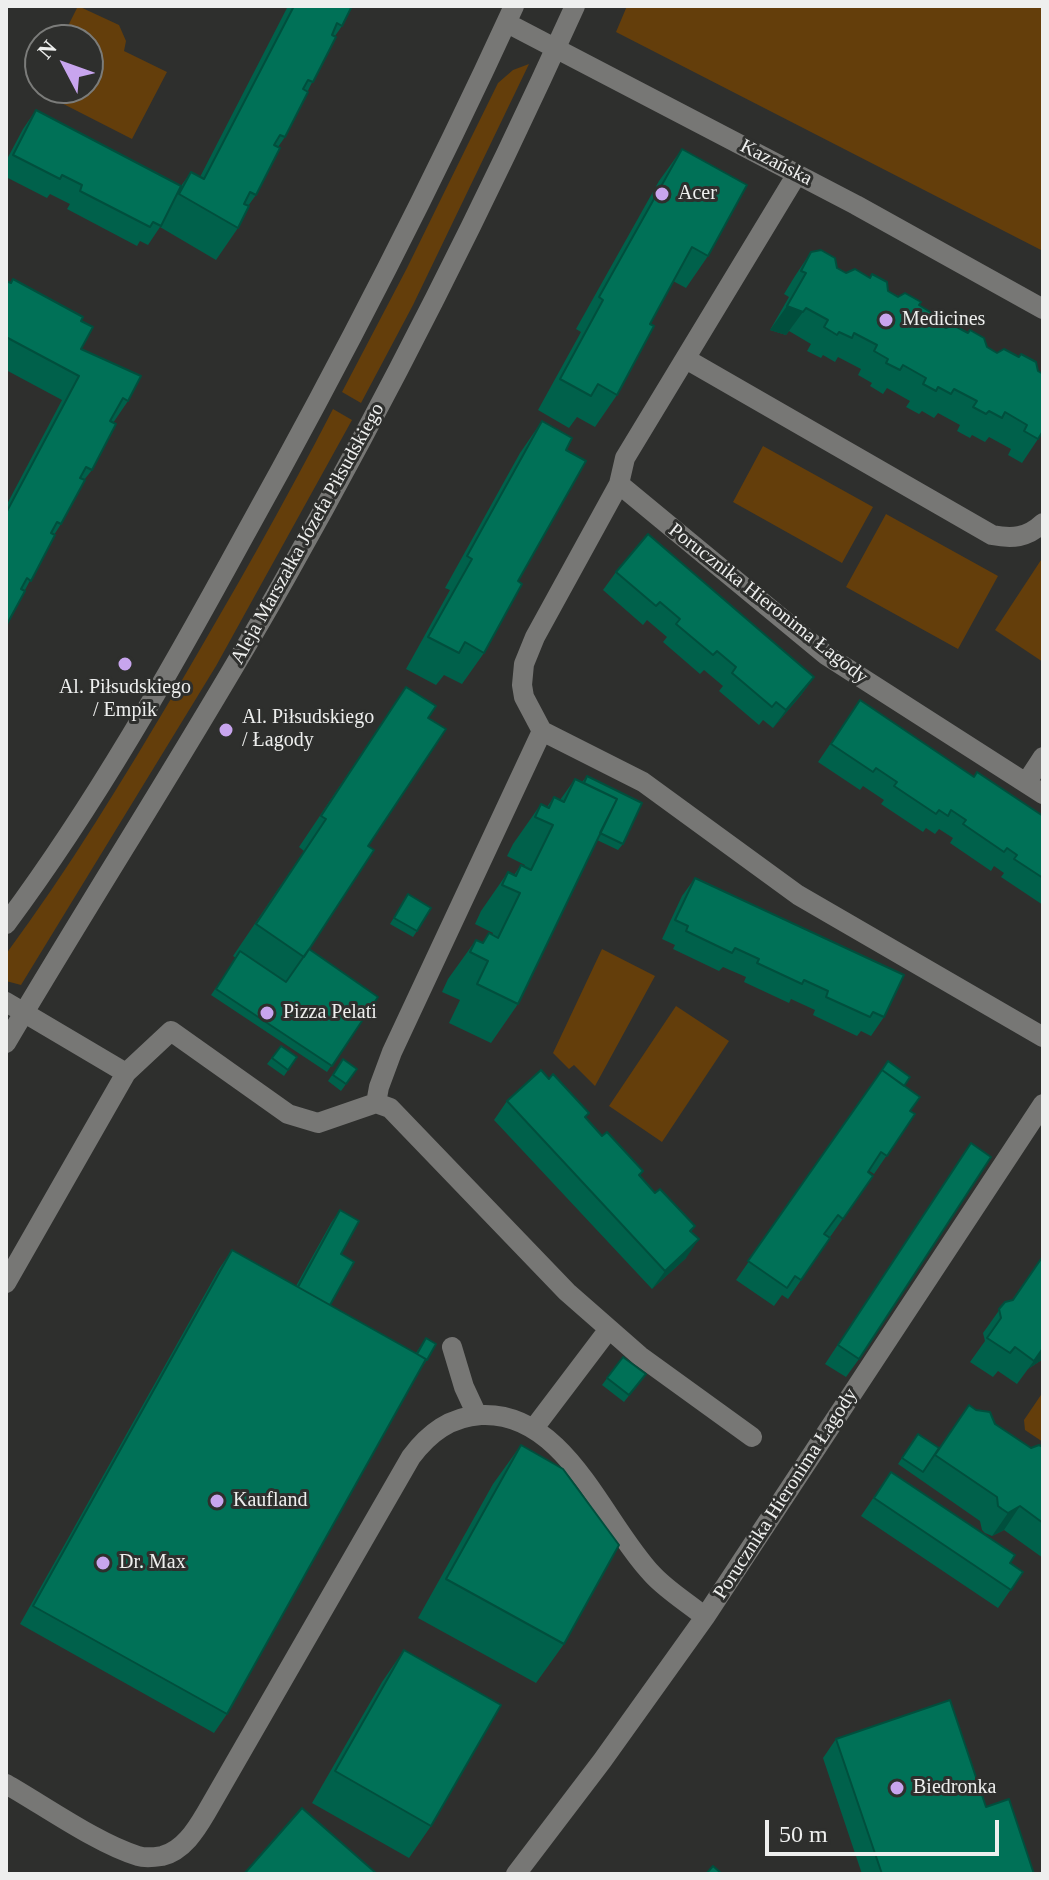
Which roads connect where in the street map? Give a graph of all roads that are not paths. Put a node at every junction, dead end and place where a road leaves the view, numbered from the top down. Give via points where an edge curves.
1 (575, 6) edge
2 (510, 15) edge
3 (556, 48) junction
4 (797, 174) junction
5 (1043, 309) edge
6 (686, 359) junction
7 (619, 484) junction
8 (1043, 523) edge
9 (542, 731) junction
10 (1043, 757) edge
11 (1034, 788) edge
12 (6, 924) edge
13 (15, 1007) edge
14 (1043, 1037) edge
15 (6, 1043) edge
16 (126, 1073) junction
17 (376, 1103) junction
18 (1043, 1104) edge
19 (1036, 1131) edge
20 (6, 1283) edge
21 (609, 1329) junction
22 (452, 1347) dead end
23 (477, 1415) junction
24 (534, 1428) junction
25 (752, 1437) dead end
26 (705, 1617) junction
27 (6, 1784) edge
28 (516, 1874) edge

1 - 3 street, Aleja Marszałka Józefa Piłsudskiego
2 - 3 street, Kazańska
2 - 12 street via 356,329 227,569 97,788
3 - 4 street, Kazańska
3 - 13 street, Aleja Marszałka Józefa Piłsudskiego via 443,282 286,577 201,723
4 - 5 street, Kazańska
4 - 6 street
6 - 7 street via 625,458
6 - 8 street via 992,535 1022,537
7 - 9 street via 524,664 524,697
7 - 11 street, Porucznika Hieronima Łagody via 826,655
9 - 14 street via 643,782 798,895
9 - 17 street via 392,1052
10 - 11 street
13 - 15 street, Aleja Marszałka Józefa Piłsudskiego
13 - 16 street
16 - 17 street via 171,1031 288,1114 318,1123
16 - 20 street
17 - 21 street via 390,1108 416,1133
18 - 19 street, Porucznika Hieronima Łagody
19 - 26 street, Porucznika Hieronima Łagody
21 - 24 street
21 - 25 street
22 - 23 street
23 - 24 street via 507,1416
23 - 27 street via 441,1427 411,1457 206,1813 178,1847 164,1855 139,1857
24 - 26 street via 584,1481 651,1574
26 - 28 street, Porucznika Hieronima Łagody

